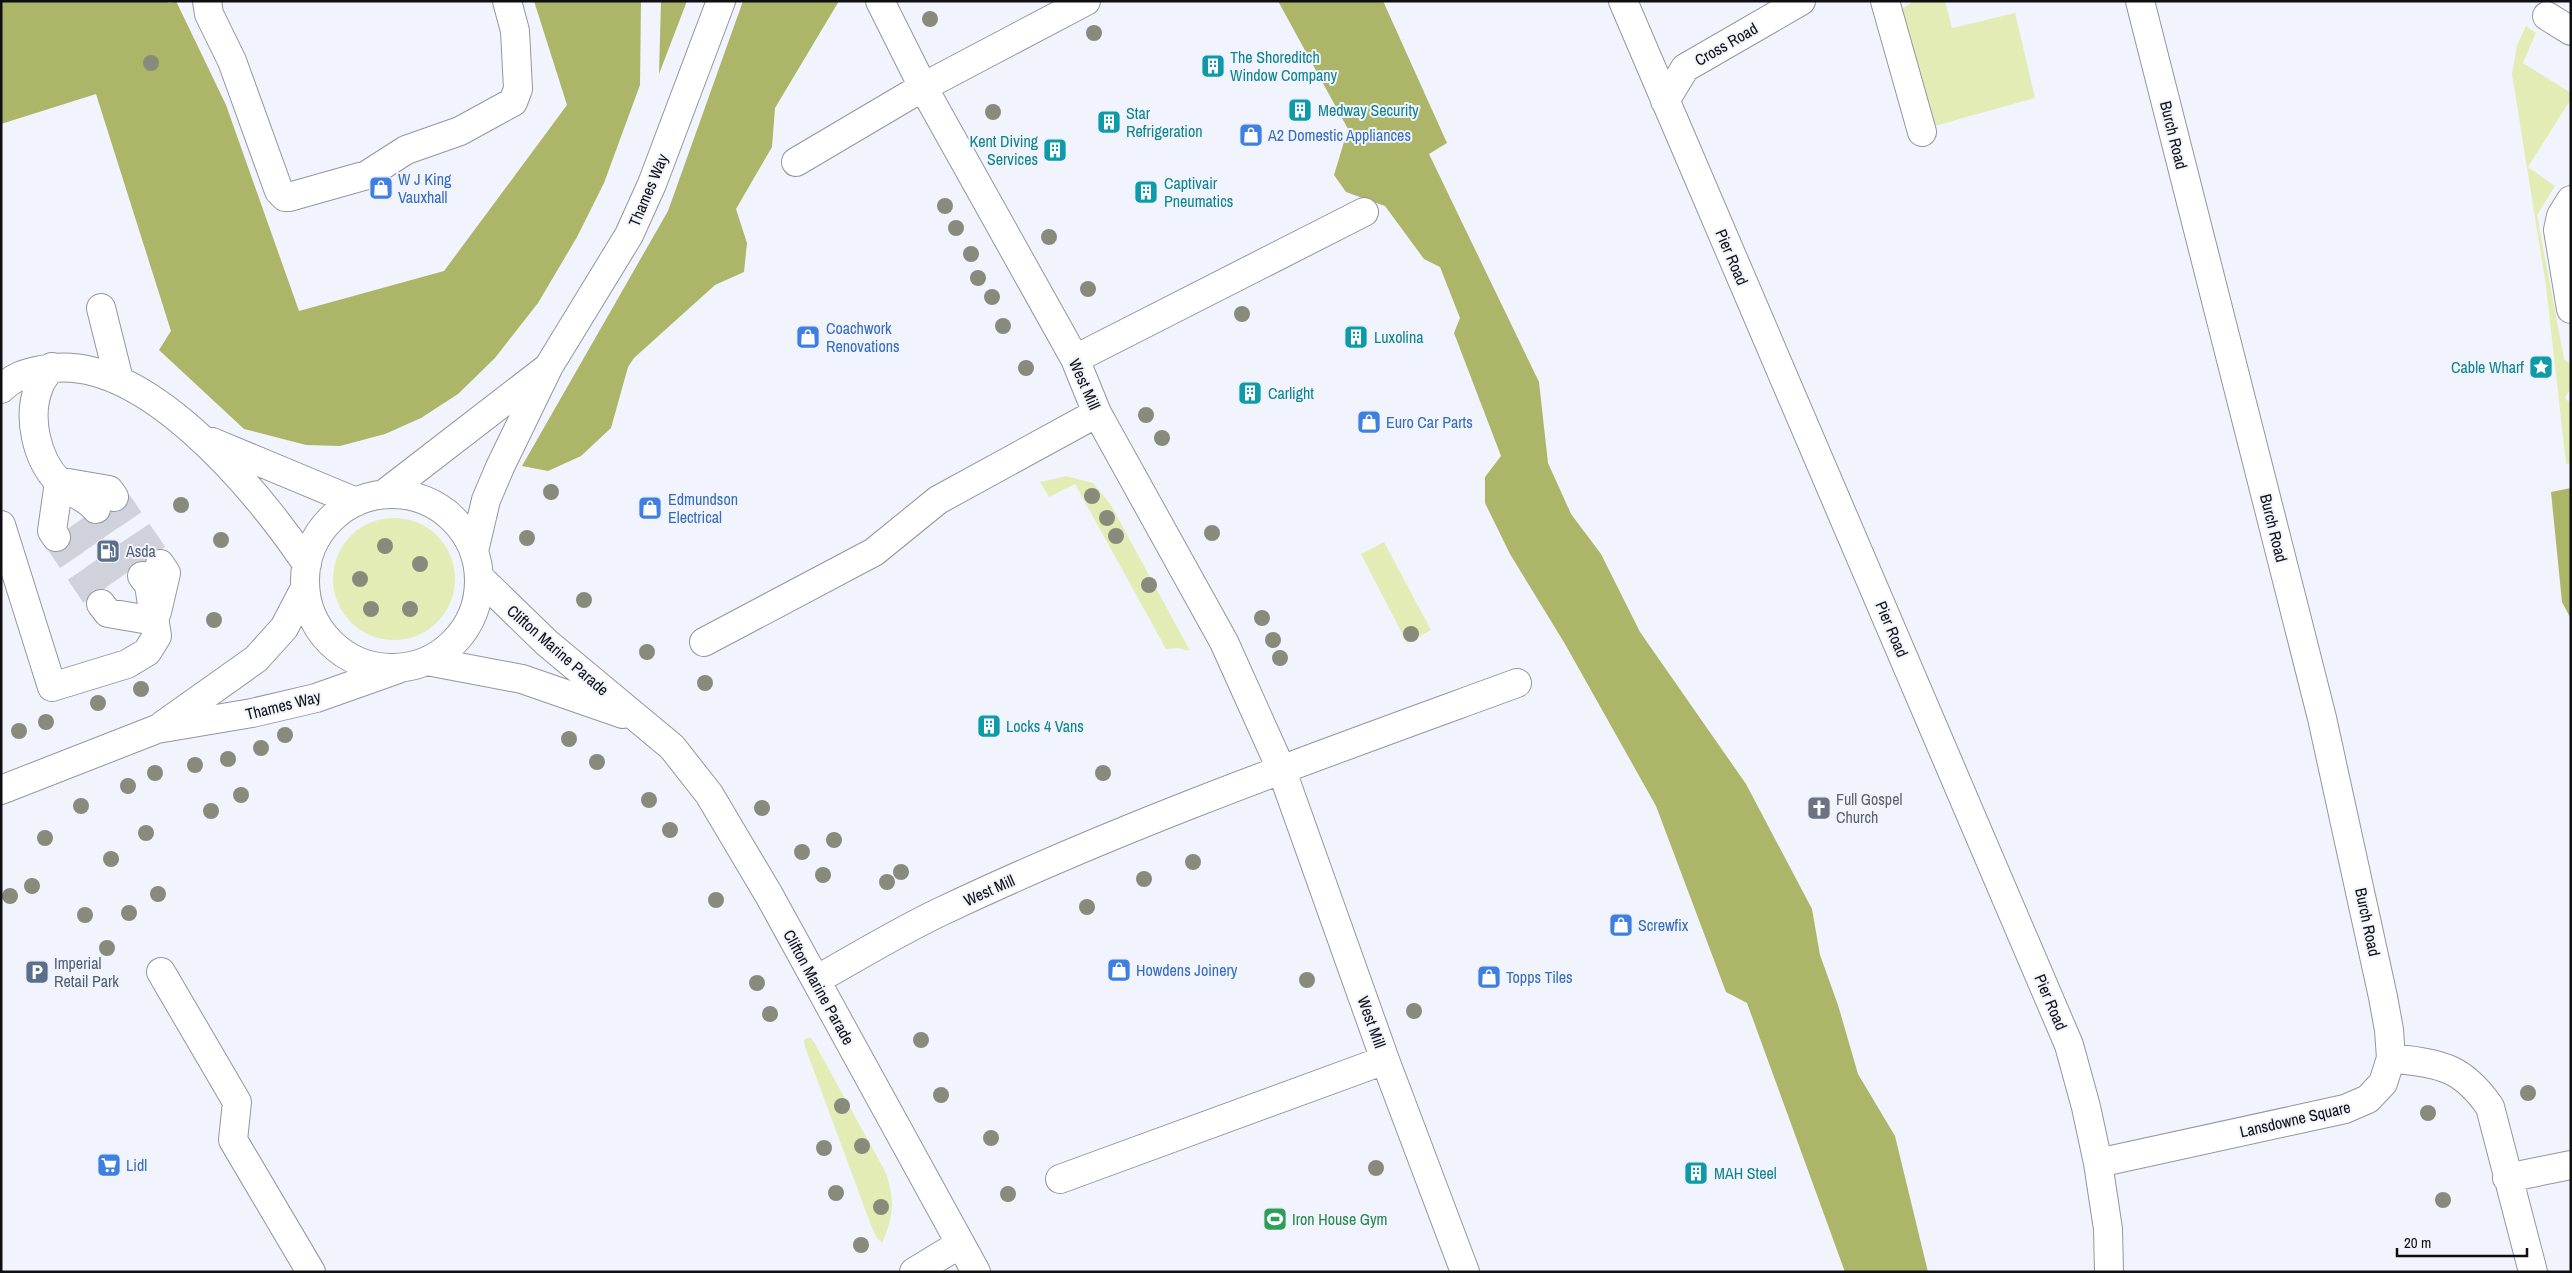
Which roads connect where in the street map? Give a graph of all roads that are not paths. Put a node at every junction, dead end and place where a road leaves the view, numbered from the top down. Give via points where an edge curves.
1 (207, 1) edge
2 (507, 1) edge
3 (721, 1) edge
4 (880, 1) edge
5 (1086, 1) edge
6 (1623, 1) edge
7 (1801, 1) edge
8 (1885, 1) edge
9 (2140, 1) edge
10 (2547, 16) dead end
11 (2571, 31) edge
12 (923, 87) junction
13 (1665, 101) junction
14 (1922, 132) dead end
15 (796, 162) dead end
16 (2571, 200) edge
17 (1364, 212) dead end
18 (101, 308) dead end
19 (2571, 309) edge
20 (1076, 359) junction
21 (549, 366) junction
22 (52, 367) junction
23 (119, 380) junction
24 (5, 383) edge
25 (1097, 412) junction
26 (199, 436) junction
27 (59, 482) junction
28 (384, 494) junction
29 (356, 502) junction
30 (105, 503) tunnel mouth
31 (1, 525) edge
32 (64, 531) tunnel mouth
33 (474, 550) junction
34 (151, 570) tunnel mouth
35 (306, 576) junction
36 (480, 578) junction
37 (110, 598) tunnel mouth
38 (155, 621) junction
39 (704, 642) dead end
40 (416, 664) junction
41 (1517, 684) dead end
42 (638, 719) junction
43 (157, 729) junction
44 (1282, 771) junction
45 (1, 790) edge
46 (161, 972) dead end
47 (816, 980) junction
48 (2391, 1058) junction
49 (1385, 1060) junction
50 (2098, 1163) junction
51 (2571, 1165) edge
52 (2507, 1178) junction
53 (1060, 1179) dead end
54 (960, 1244) junction
55 (311, 1272) edge
56 (914, 1272) edge
57 (976, 1272) edge
58 (1465, 1272) edge
59 (2109, 1272) edge
60 (2533, 1272) edge

1 - 2 street via 279,191 289,198 367,175 406,150 460,131 513,102 518,89 515,31
3 - 21 street, Thames Way via 652,184 629,235
4 - 12 street, West Mill
5 - 12 street
6 - 13 street, Pier Road
7 - 13 street, Cross Road via 1685,68
8 - 14 street
9 - 48 street, Burch Road via 2322,718 2378,970
10 - 11 street
12 - 15 street
12 - 20 street, West Mill
13 - 50 street, Pier Road via 2069,1045
16 - 19 street via 2561,216 2558,230
17 - 20 street
18 - 23 street
20 - 25 street, West Mill
21 - 28 street, Thames Way
21 - 33 street, Thames Way via 486,500
22 - 23 street via 94,371
22 - 24 street
22 - 27 street via 39,385 33,406 36,437
23 - 26 street via 155,402
25 - 39 street via 938,500 874,552
25 - 44 street, West Mill via 1224,642
26 - 29 street
26 - 35 street via 270,512
27 - 30 street via 108,490
27 - 32 street via 68,518
28 - 29 street
28 - 33 street via 413,496 440,508 461,526
29 - 35 street via 332,518 314,541
31 - 38 street via 52,687 127,664 147,652 157,636
33 - 36 street
34 - 38 street via 149,585
35 - 40 street via 310,612 323,634 339,650 359,661 381,667
35 - 43 street, Thames Way via 284,628 256,659
36 - 40 street via 476,606 464,631 447,648
36 - 42 street, Clifton Marine Parade via 547,643
37 - 38 street via 125,602
40 - 42 street, Clifton Marine Parade via 522,679
40 - 43 street, Thames Way via 316,698
41 - 44 street via 1377,733
42 - 47 street, Clifton Marine Parade via 672,747 709,794
43 - 45 street, Thames Way
44 - 47 street, West Mill via 1079,849 938,913
44 - 49 street, West Mill
46 - 55 street via 236,1102 233,1140
47 - 54 street, Clifton Marine Parade
48 - 50 street, Lansdowne Square via 2383,1083 2368,1099 2345,1109
48 - 52 street via 2438,1065 2455,1071 2476,1087 2490,1107
49 - 53 street
49 - 58 street, West Mill
50 - 59 street, Pier Road via 2108,1229
51 - 52 street
52 - 60 street
54 - 56 street
54 - 57 street, Clifton Marine Parade

